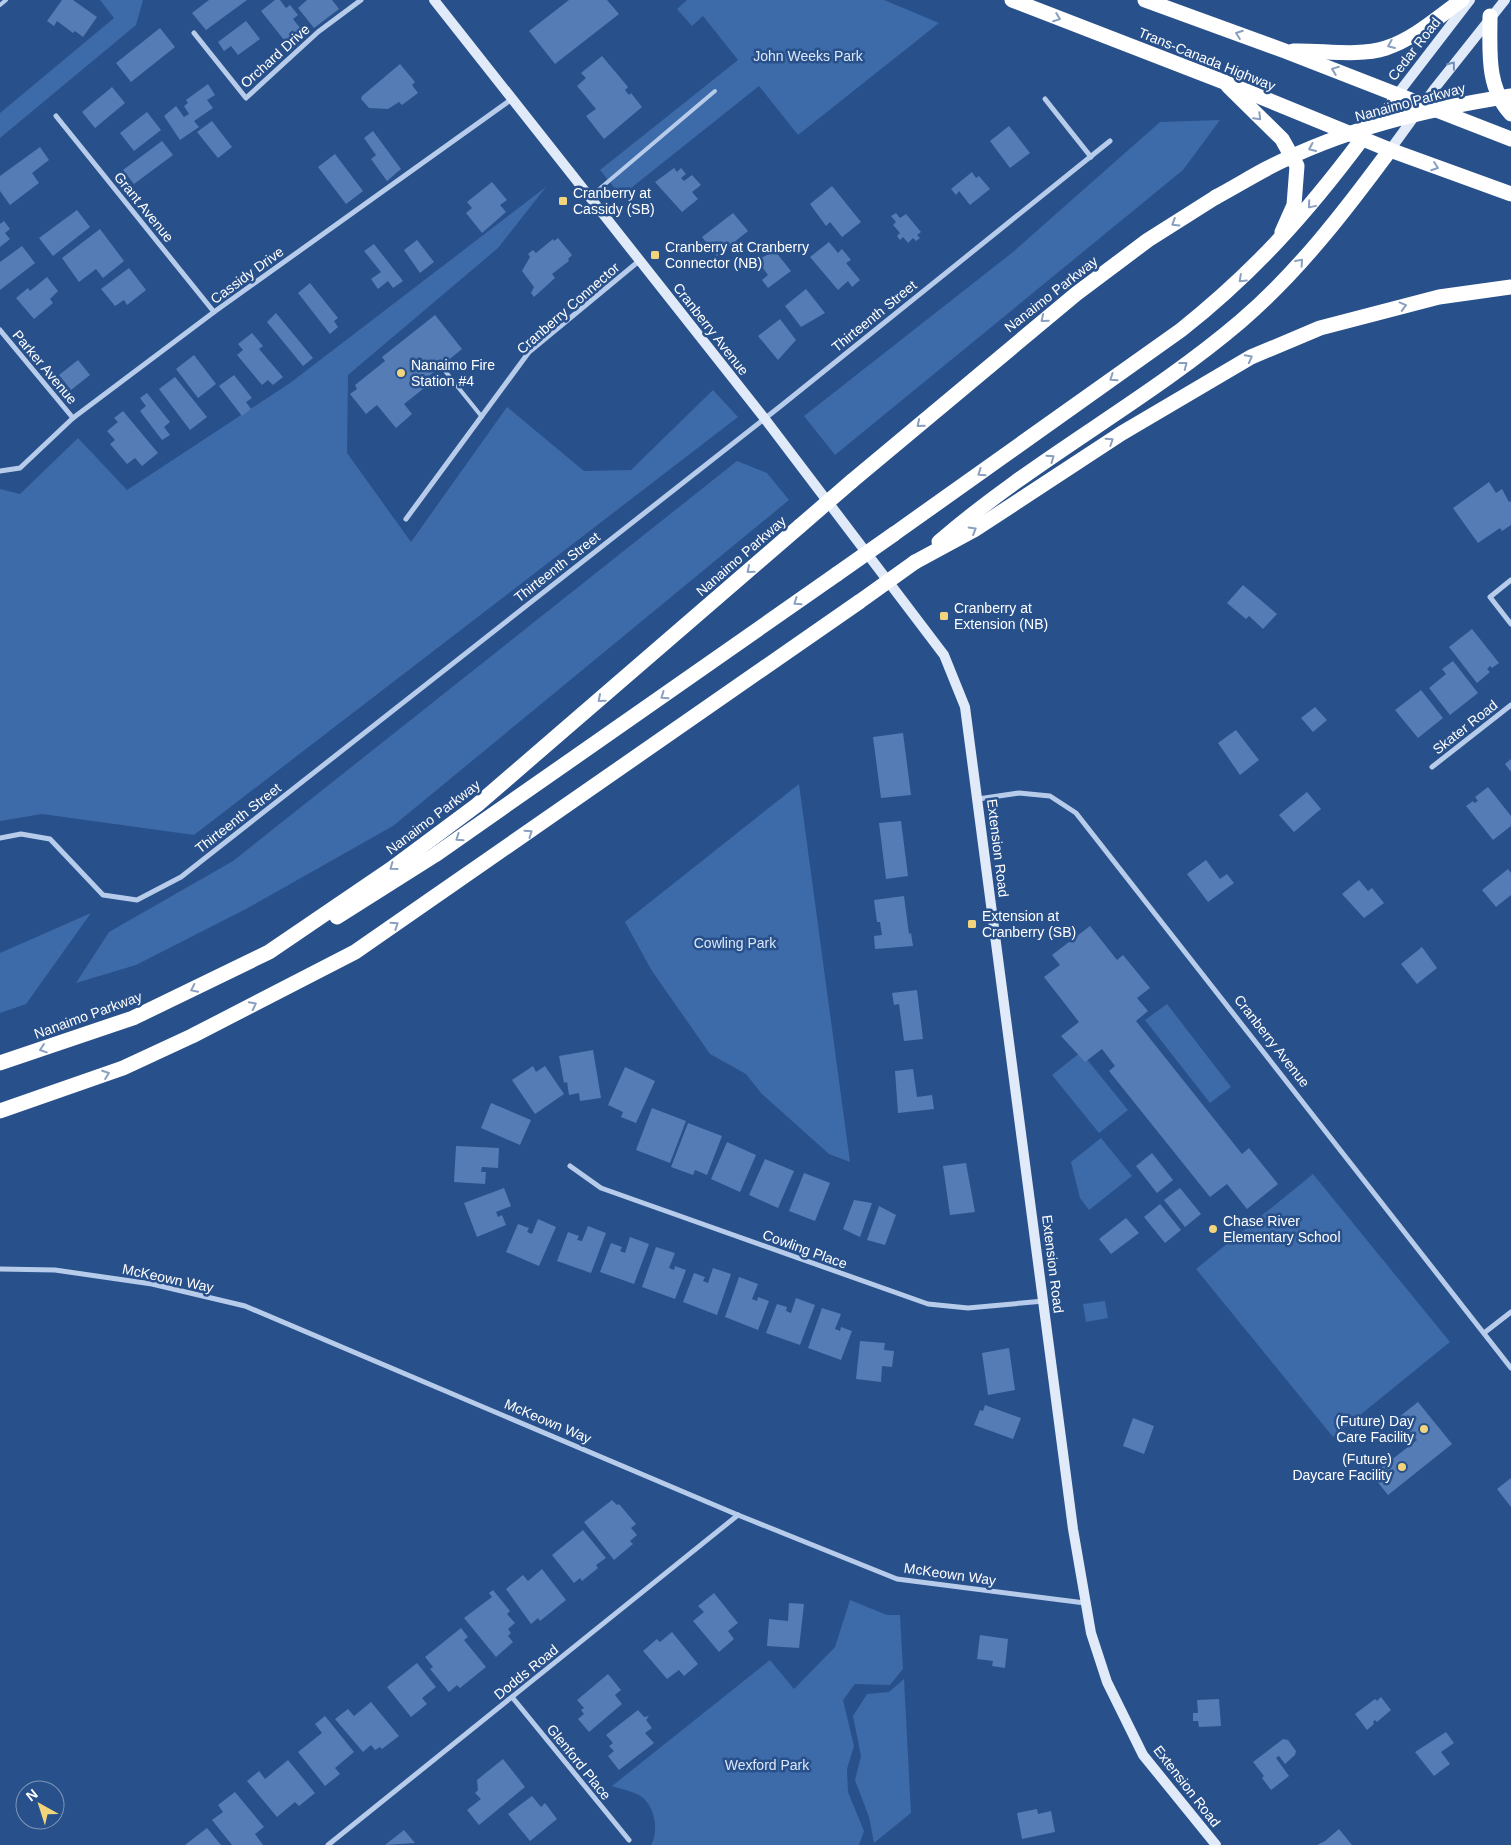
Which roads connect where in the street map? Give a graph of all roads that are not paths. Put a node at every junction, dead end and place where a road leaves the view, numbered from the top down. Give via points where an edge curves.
1 (6, 0) edge
2 (361, 0) edge
3 (434, 0) edge
4 (1012, 0) edge
5 (1145, 0) edge
6 (1462, 0) edge
7 (1470, 0) edge
8 (1505, 0) edge
9 (0, 5) edge
10 (1490, 16) junction
11 (194, 33) dead end
12 (1285, 51) junction
13 (1224, 82) junction
14 (715, 92) dead end
15 (1396, 95) junction
16 (1511, 96) edge
17 (512, 99) junction
18 (1045, 99) dead end
19 (1423, 104) junction
20 (1511, 114) edge
21 (56, 116) dead end
22 (1362, 139) junction
23 (1511, 139) edge
24 (1110, 141) dead end
25 (1390, 150) junction
26 (1091, 157) junction
27 (1511, 194) edge
28 (590, 197) junction
29 (1276, 244) junction
30 (639, 261) junction
31 (1511, 287) edge
32 (214, 312) junction
33 (0, 330) edge
34 (441, 366) dead end
35 (482, 416) junction
36 (73, 418) junction
37 (764, 419) junction
38 (0, 471) edge
39 (406, 518) dead end
40 (916, 562) junction
41 (1511, 580) edge
42 (1511, 624) edge
43 (944, 655) joint
44 (1511, 705) edge
45 (1432, 767) dead end
46 (978, 799) junction
47 (0, 838) edge
48 (269, 952) junction
49 (3, 1063) edge
50 (0, 1111) edge
51 (570, 1166) dead end
52 (0, 1269) edge
53 (1044, 1301) junction
54 (1511, 1312) edge
55 (1484, 1333) junction
56 (1511, 1368) edge
57 (738, 1515) junction
58 (1085, 1603) junction
59 (512, 1697) junction
60 (629, 1840) dead end
61 (328, 1845) edge
62 (1216, 1845) edge

1 - 9 lane
2 - 11 street, Orchard Drive via 318,32 246,98
3 - 17 street, Cranberry Avenue
4 -> 13 highway, Trans-Canada Highway
12 -> 5 highway
6 -> 12 highway via 1416,34 1386,48 1354,53
7 - 15 street, Cedar Road
8 - 10 street
19 -> 10 street
10 - 20 highway via 1491,74 1503,106
15 -> 12 highway
13 - 22 highway, Trans-Canada Highway
13 -> 29 highway via 1282,139 1297,166 1294,205
14 - 28 lane
15 - 19 highway
15 - 22 street, Cedar Road
16 -> 48 highway, Nanaimo Parkway, bridge via 1394,120 1323,144 1267,168 1148,240 1076,294 852,481 477,806
17 - 28 street, Cranberry Avenue
17 - 32 street, Cassidy Drive
18 - 26 street
19 - 23 highway
19 - 25 street
21 - 32 street, Grant Avenue
22 - 25 highway, Trans-Canada Highway
22 -> 29 highway via 1311,206
24 - 26 street, Thirteenth Street
25 -> 27 highway, Trans-Canada Highway
40 -> 25 highway via 976,510 1178,370 1241,321 1300,263
26 - 37 street, Thirteenth Street
28 - 30 street, Cranberry Avenue
29 -> 48 highway, bridge via 1245,276 1181,330 894,534 435,855 319,928
30 - 35 street, Cranberry Connector via 529,352
30 - 37 street, Cranberry Avenue
40 -> 31 highway via 974,530 1122,433 1251,357 1320,328 1438,297
32 - 36 street, Cassidy Drive
33 - 36 street, Parker Avenue
34 - 35 lane
35 - 39 street, Cranberry Connector
36 - 38 street, Cassidy Drive via 20,468
37 - 43 street, Cranberry Avenue
37 - 47 street, Thirteenth Street via 181,877 137,900 103,895 50,839 21,834
50 -> 40 highway, bridge via 123,1068 355,952
41 - 42 street via 1490,597
43 - 46 street, Extension Road via 965,707
44 - 45 street, Skater Road
46 - 53 street, Extension Road
46 - 55 street, Cranberry Avenue via 1019,793 1050,796 1076,813
48 -> 49 highway, Nanaimo Parkway via 133,1018
51 - 53 street, Cowling Place via 601,1188 928,1304 968,1308
52 - 57 street, McKeown Way via 55,1270 152,1284 245,1306
53 - 58 street, Extension Road
54 - 55 street
55 - 56 street, Cranberry Avenue
57 - 58 street, McKeown Way via 897,1579
57 - 59 street, Dodds Road
58 - 62 street, Extension Road via 1107,1682 1144,1755
59 - 60 street, Glenford Place
59 - 61 street, Dodds Road

